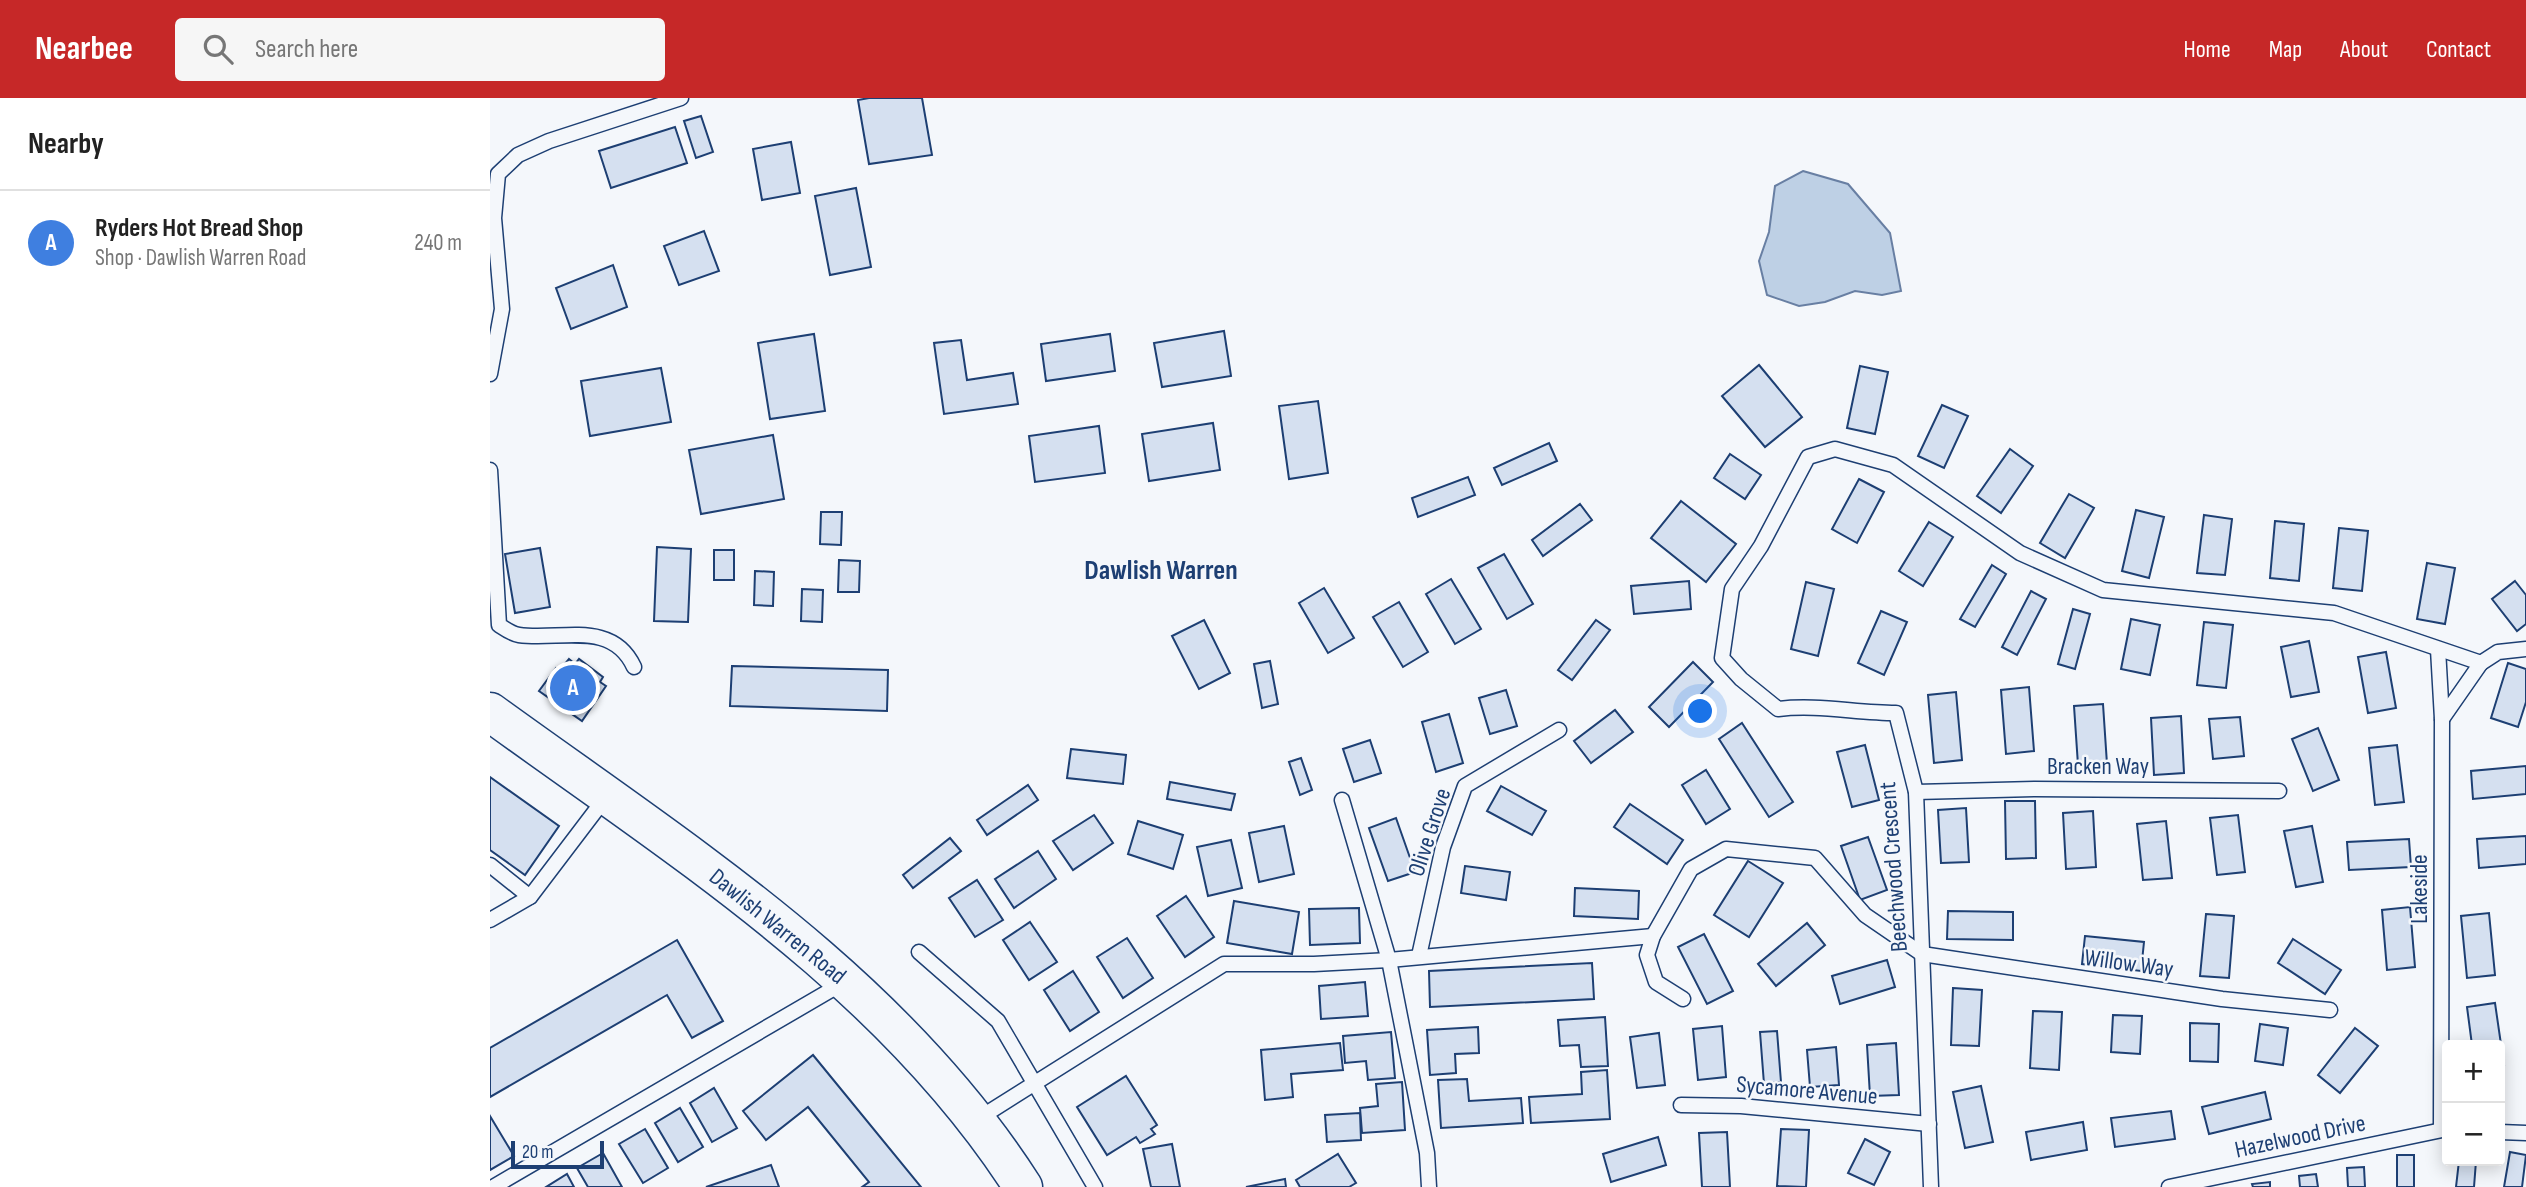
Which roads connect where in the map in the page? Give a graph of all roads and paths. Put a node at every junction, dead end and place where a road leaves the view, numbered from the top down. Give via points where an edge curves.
1 (681, 98) edge
2 (490, 374) edge
3 (490, 470) edge
4 (2438, 649) junction
5 (2526, 649) edge
6 (2481, 663) junction
7 (634, 667) dead end
8 (490, 712) edge
9 (2442, 719) junction
10 (1559, 730) dead end
11 (2279, 791) dead end
12 (1916, 792) junction
13 (607, 796) junction
14 (1342, 800) dead end
15 (490, 865) edge
16 (530, 897) junction
17 (490, 920) edge
18 (1653, 936) junction
19 (919, 952) dead end
20 (1922, 954) junction
21 (1419, 956) junction
22 (1389, 960) junction
23 (848, 980) junction
24 (1683, 999) dead end
25 (2330, 1010) dead end
26 (1035, 1083) junction
27 (2444, 1103) edge
28 (1681, 1105) dead end
29 (978, 1119) junction
30 (1929, 1124) junction
31 (2442, 1129) edge
32 (2505, 1132) edge
33 (2526, 1133) edge
34 (493, 1187) edge
35 (1023, 1187) edge
36 (1095, 1187) edge
37 (1429, 1187) edge
38 (1931, 1187) edge
39 (2169, 1187) edge

1 - 2 lane via 549,141 518,155 498,174 494,218 502,309
3 - 7 lane via 499,625 516,635 579,633 606,638 629,654
4 - 6 lane
4 - 9 lane, Lakeside
4 - 12 lane, Beechwood Crescent via 2334,613 2103,590 2020,553 1893,466 1835,449 1808,457 1732,590 1722,658 1778,709 1809,705 1848,713 1896,713
5 - 6 lane via 2498,652
6 - 9 lane
8 - 13 street, Dawlish Warren Road
9 - 27 lane, Lakeside
10 - 21 lane, Olive Grove via 1465,786 1443,847
11 - 12 lane, Bracken Way
12 - 20 lane, Beechwood Crescent
13 - 16 lane
13 - 23 street, Dawlish Warren Road via 758,906
14 - 22 lane
15 - 16 lane
16 - 17 lane
18 - 20 lane via 1691,869 1726,849 1815,858 1865,915
18 - 21 lane
18 - 24 lane via 1647,955 1656,982
19 - 26 lane via 998,1021
20 - 25 lane, Willow Way via 2222,999
20 - 30 lane, Beechwood Crescent
21 - 22 lane
22 - 26 lane via 1224,964
22 - 37 lane via 1427,1153
23 - 29 street, Dawlish Warren Road
23 - 34 lane
26 - 29 lane
26 - 36 lane
28 - 30 lane, Sycamore Avenue via 1741,1106
29 - 35 street, Dawlish Warren Road
30 - 38 lane, Beechwood Crescent
31 - 39 lane, Hazelwood Drive
32 - 33 lane

